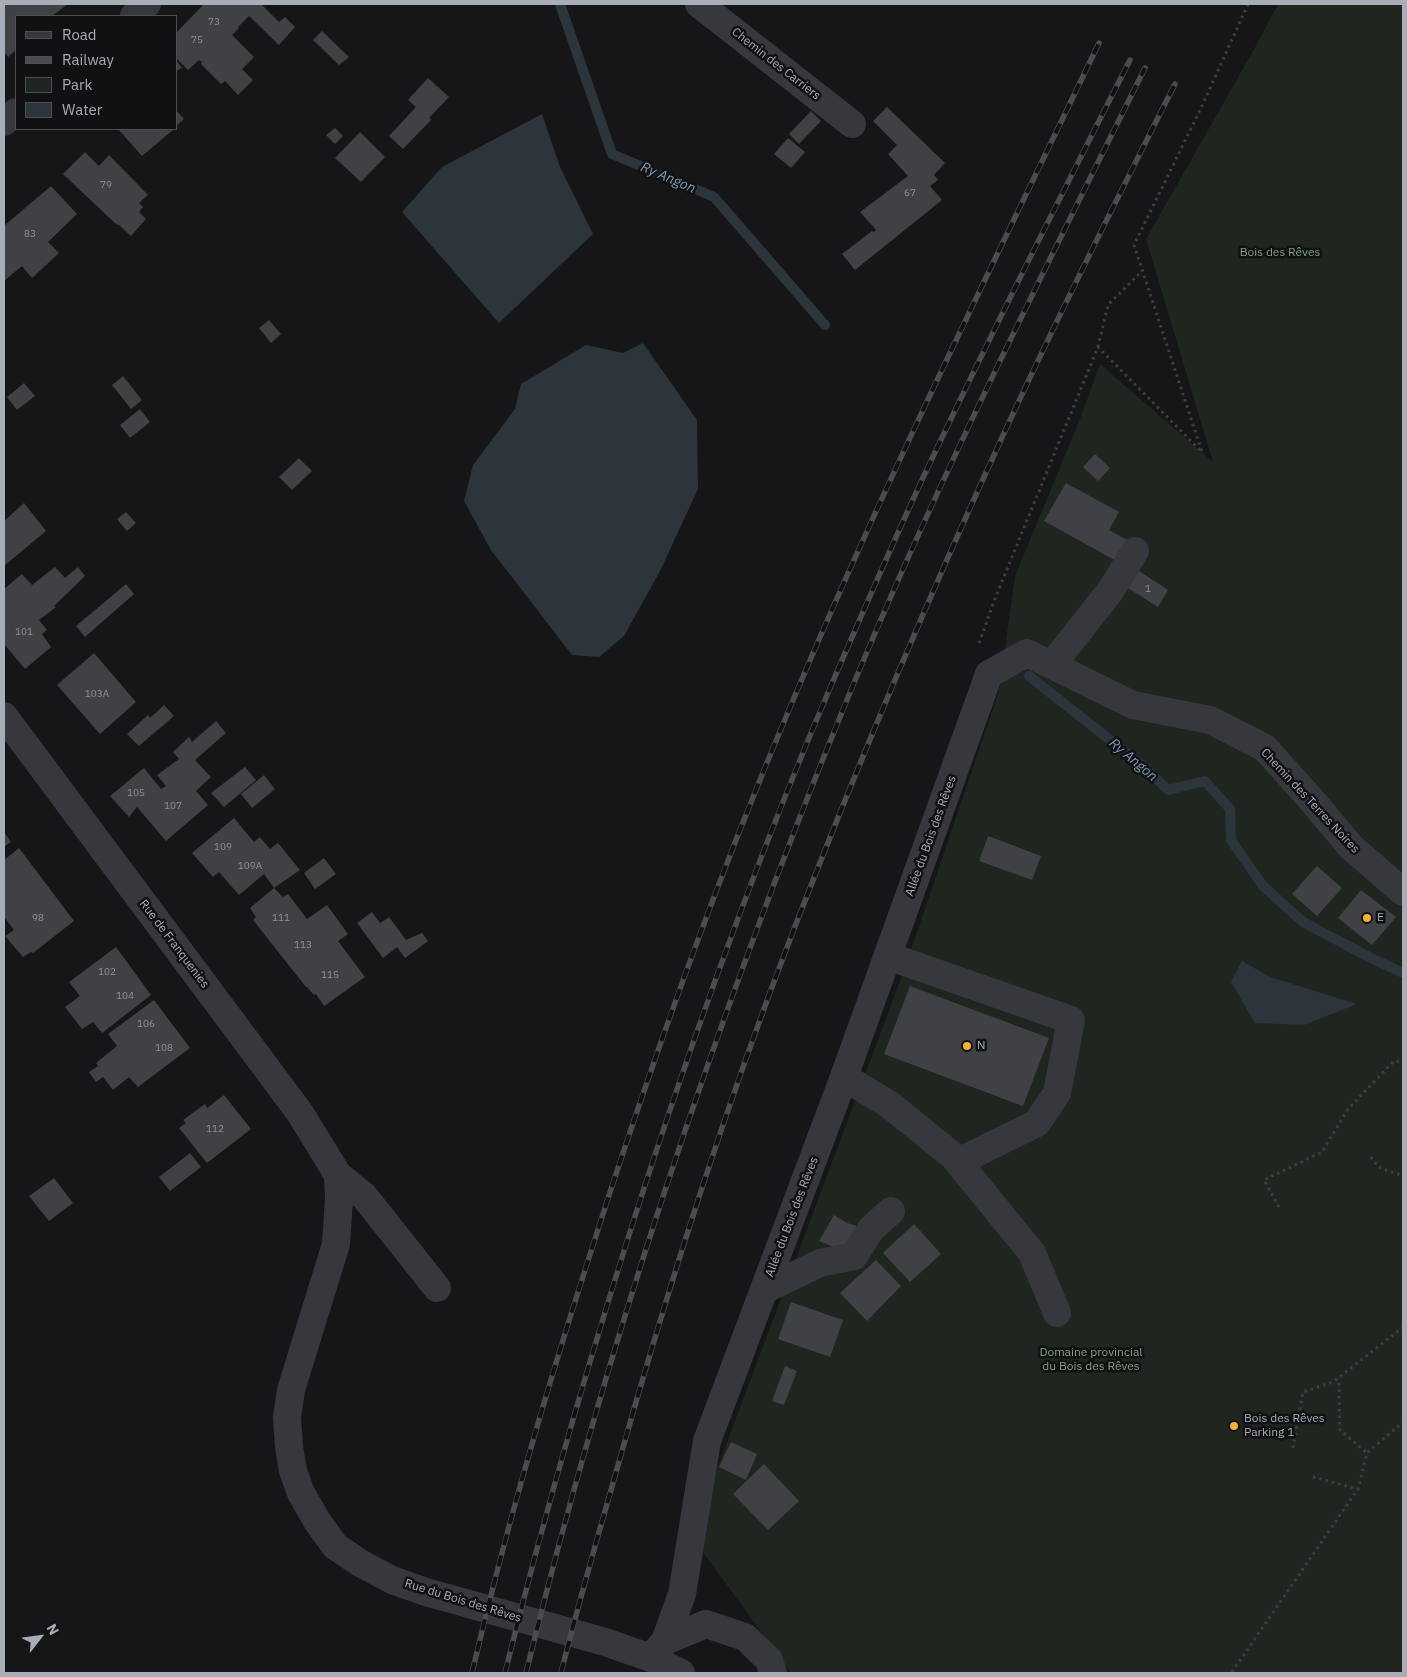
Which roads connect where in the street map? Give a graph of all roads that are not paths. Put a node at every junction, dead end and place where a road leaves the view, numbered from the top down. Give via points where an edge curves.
1 (147, 4) edge
2 (698, 4) edge
3 (135, 15) edge
4 (15, 113) edge
5 (4, 122) edge
6 (852, 124) dead end
7 (1135, 551) dead end
8 (1052, 665) junction
9 (989, 674) joint
10 (4, 716) edge
11 (1403, 892) edge
12 (888, 956) junction
13 (844, 1077) junction
14 (958, 1162) junction
15 (338, 1174) junction
16 (891, 1211) dead end
17 (437, 1288) dead end
18 (764, 1290) junction
19 (1057, 1313) dead end
20 (658, 1649) junction
21 (681, 1673) edge
22 (773, 1673) edge

1 - 3 street
2 - 6 street, Chemin des Carriers
4 - 5 street
7 - 8 street via 1111,590
8 - 9 street, Chemin des Terres Noires via 1026,653
8 - 11 street, Chemin des Terres Noires via 1133,704 1210,720 1265,748 1351,847
9 - 12 street, Allée du Bois des Rêves
10 - 15 street, Rue de Franquenies via 300,1113
12 - 13 street, Allée du Bois des Rêves
12 - 14 street via 1071,1020 1057,1094 1037,1123
13 - 14 street via 890,1105
13 - 18 street, Allée du Bois des Rêves
14 - 19 street via 1032,1253
15 - 17 street via 364,1196
15 - 20 street, Rue du Bois des Rêves via 336,1244 291,1390 287,1417 293,1470 301,1493 317,1521 336,1546 392,1580 604,1642
16 - 18 street via 871,1229 854,1256 820,1263
18 - 20 street, Allée du Bois des Rêves via 706,1441 682,1594
20 - 21 street, Rue du Bois des Rêves
20 - 22 street via 706,1624 745,1637 769,1660

